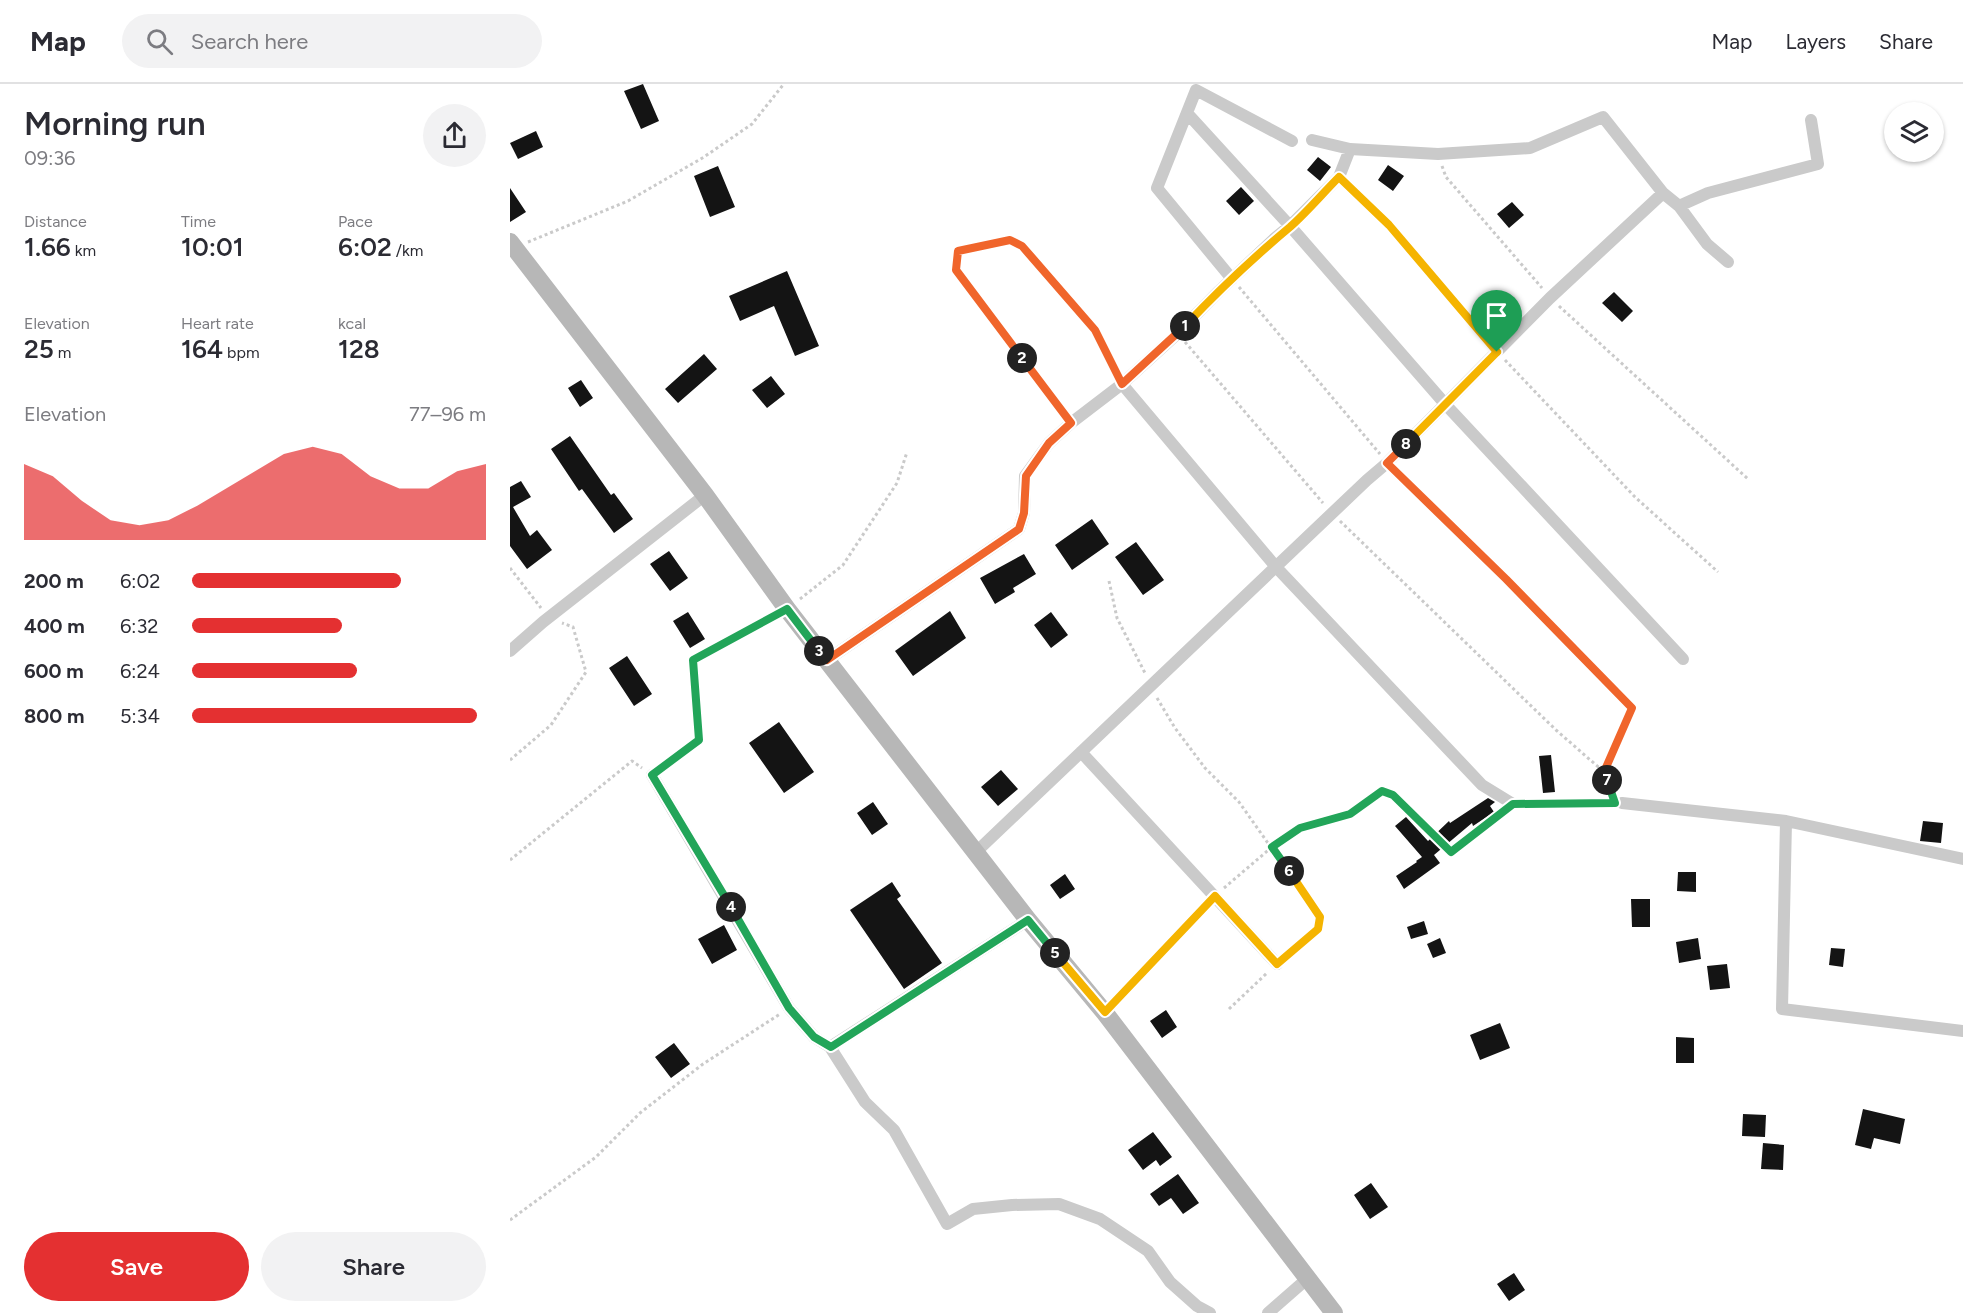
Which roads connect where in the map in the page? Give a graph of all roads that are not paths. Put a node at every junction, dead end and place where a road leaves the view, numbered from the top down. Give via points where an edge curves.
1 (1187, 113) junction
2 (1811, 120) dead end
3 (1312, 140) dead end
4 (1292, 141) dead end
5 (1350, 150) junction
6 (1663, 193) junction
7 (1679, 206) junction
8 (1290, 226) junction
9 (512, 245) edge
10 (1728, 262) dead end
11 (1232, 279) junction
12 (1122, 384) junction
13 (1446, 405) junction
14 (705, 495) junction
15 (1276, 567) junction
16 (510, 651) edge
17 (1683, 659) dead end
18 (827, 660) junction
19 (1081, 752) junction
20 (652, 775) road end
21 (1622, 803) dead end
22 (1513, 804) road end
23 (1786, 821) junction
24 (975, 853) junction
25 (1963, 859) edge
26 (1028, 920) junction
27 (1277, 964) road end
28 (1963, 1031) edge
29 (831, 1047) junction
30 (1308, 1278) junction
31 (1210, 1313) edge
32 (1268, 1313) edge
33 (1334, 1313) edge

1 - 4 street via 1196,90
1 - 8 street
1 - 11 street via 1157,188
2 - 7 street via 1818,164 1708,193
3 - 5 street
5 - 6 street via 1438,154 1530,148 1603,117
5 - 8 street via 1339,177
6 - 7 street
6 - 13 street via 1551,298
7 - 10 street via 1707,244
8 - 11 street
8 - 13 street
9 - 14 main road
11 - 12 street
12 - 15 street
12 - 18 street via 1049,443 1026,476 1019,529
13 - 15 street
13 - 17 street
14 - 16 street
14 - 18 main road
15 - 19 street
15 - 22 street via 1482,785
18 - 24 main road
19 - 24 street
19 - 27 street
20 - 29 street via 789,1008 814,1037
21 - 23 street
23 - 25 street
23 - 28 street via 1782,1009
24 - 26 main road
26 - 29 street
26 - 30 main road via 1105,1012
29 - 31 street via 865,1102 894,1130 947,1224 973,1209 1059,1204 1100,1219 1148,1251 1170,1282
30 - 32 street
30 - 33 main road

